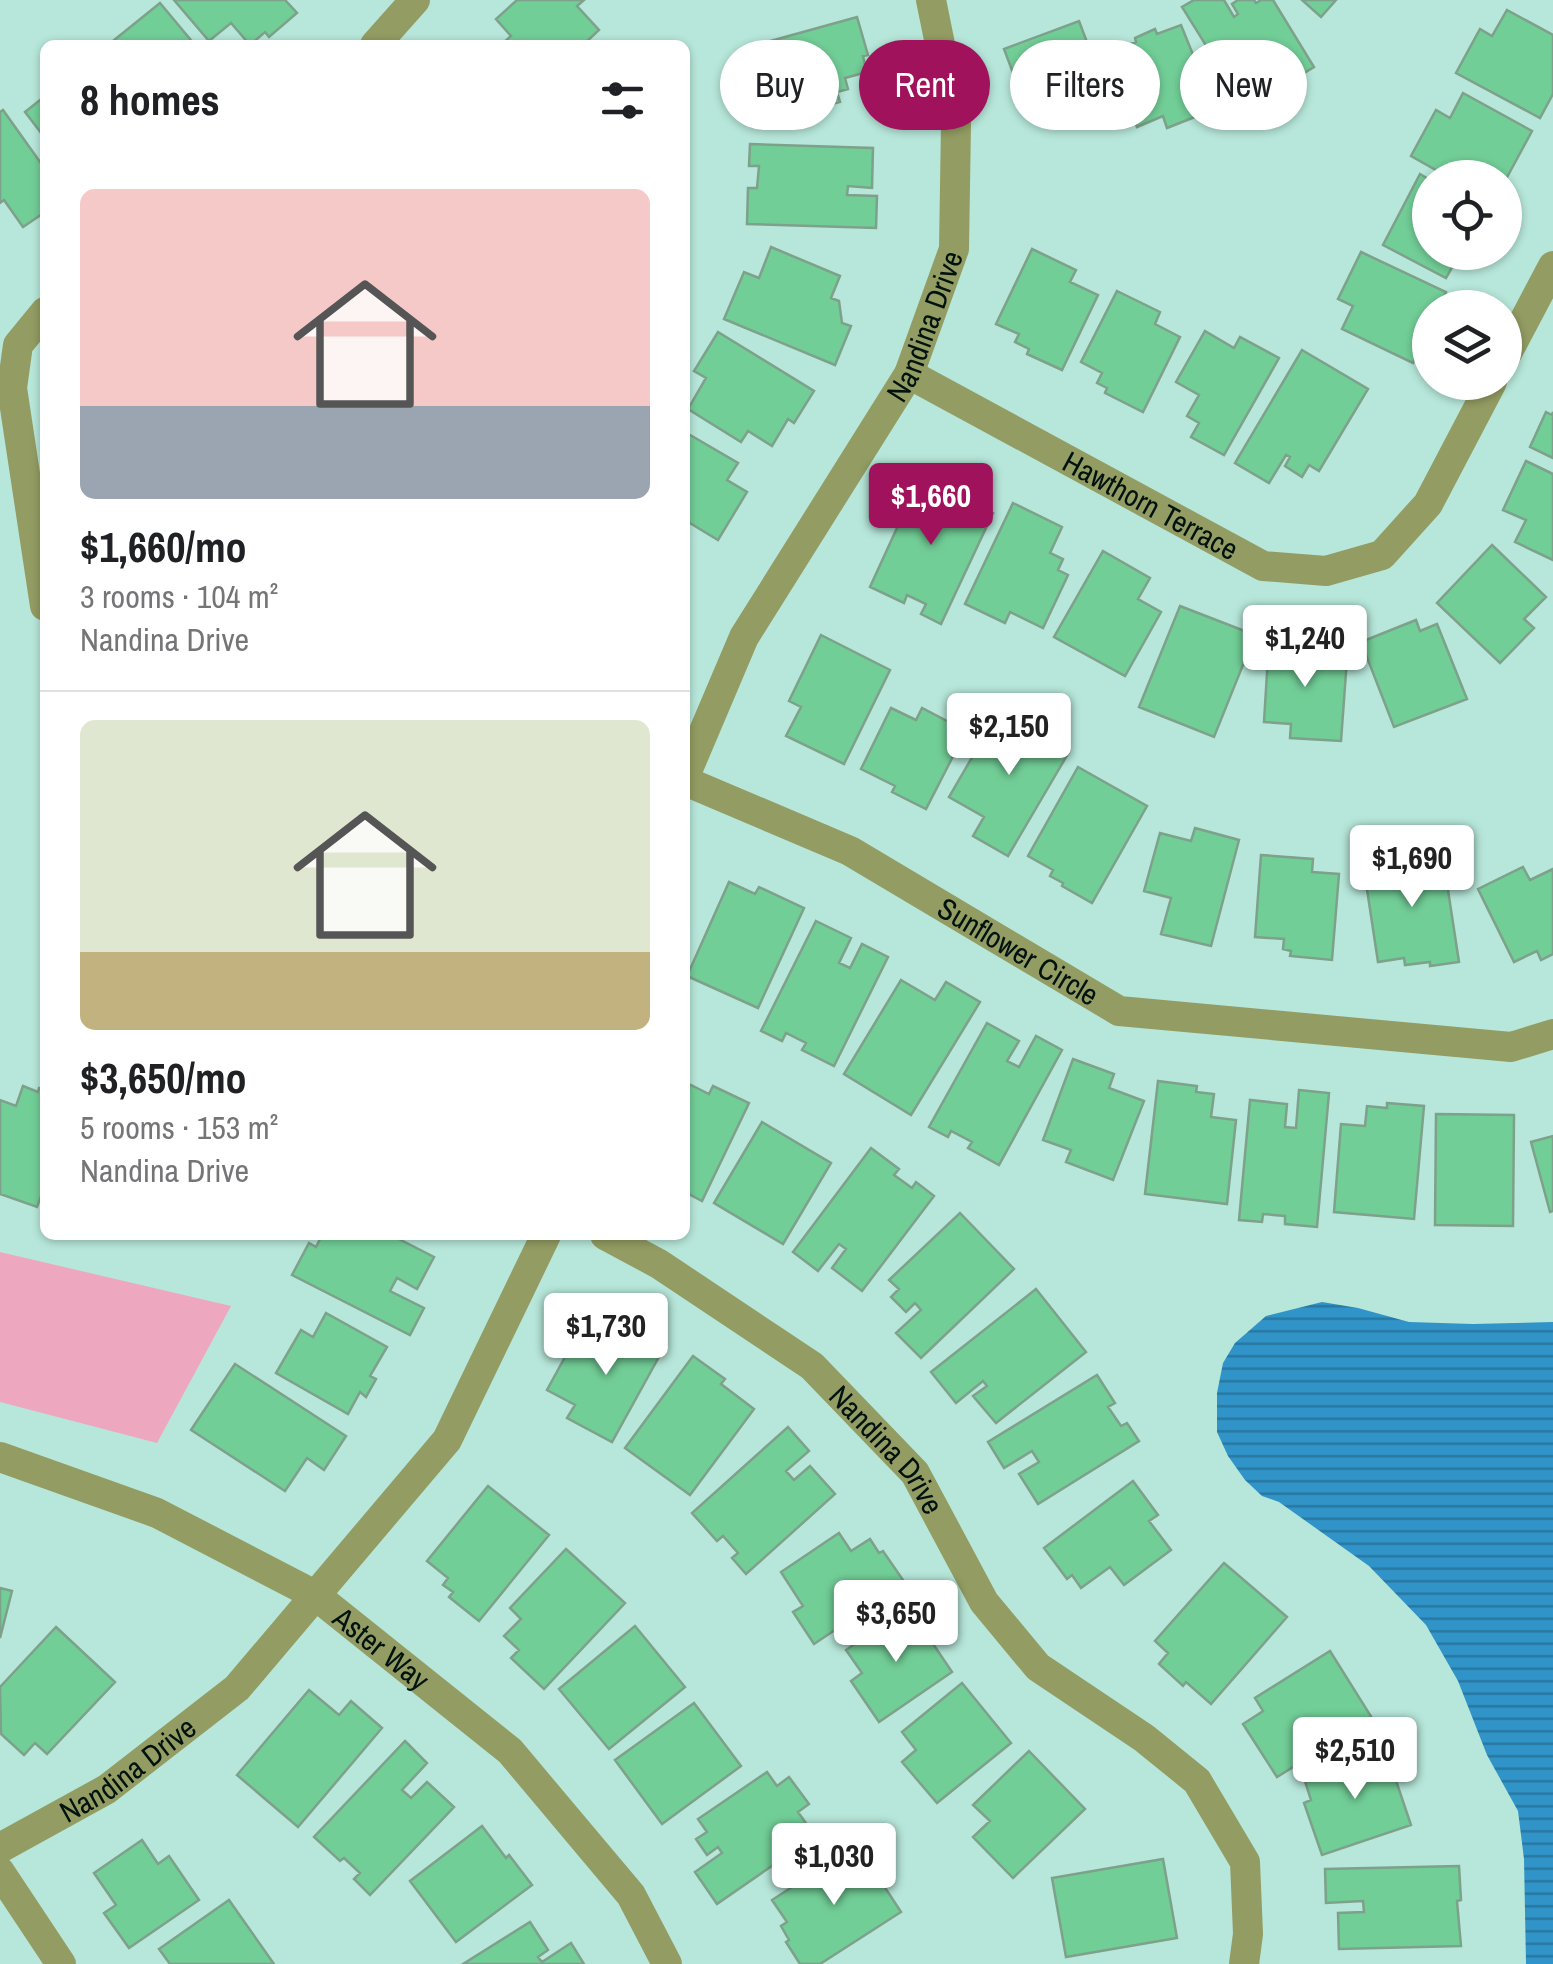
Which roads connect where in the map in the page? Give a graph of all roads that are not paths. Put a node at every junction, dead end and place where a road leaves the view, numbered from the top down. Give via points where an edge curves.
1 (415, 0) edge
2 (931, 0) edge
3 (379, 40) edge
4 (1553, 266) edge
5 (40, 318) edge
6 (1522, 325) edge
7 (909, 374) junction
8 (1483, 400) edge
9 (40, 573) edge
10 (690, 767) edge
11 (690, 781) edge
12 (1553, 1034) edge
13 (544, 1240) edge
14 (613, 1240) edge
15 (0, 1457) edge
16 (315, 1596) junction
17 (0, 1848) edge
18 (0, 1872) edge
19 (60, 1964) edge
20 (668, 1964) edge
21 (1244, 1964) edge

1 - 3 street
2 - 7 street, Nandina Drive via 956,123 954,248
4 - 6 street
5 - 9 street via 18,345 12,388
7 - 8 street, Hawthorn Terrace via 1263,566 1326,571 1382,554 1428,504
7 - 10 street, Nandina Drive via 744,637
11 - 12 street, Sunflower Circle via 850,851 1119,1012 1511,1047
13 - 16 street, Nandina Drive via 446,1440
14 - 21 street, Nandina Drive via 812,1366 914,1473 984,1602 1038,1667 1198,1781 1245,1862
15 - 16 street, Aster Way via 156,1513
16 - 17 street, Nandina Drive via 237,1688 107,1789
16 - 20 street, Aster Way via 510,1751 631,1895
18 - 19 street

